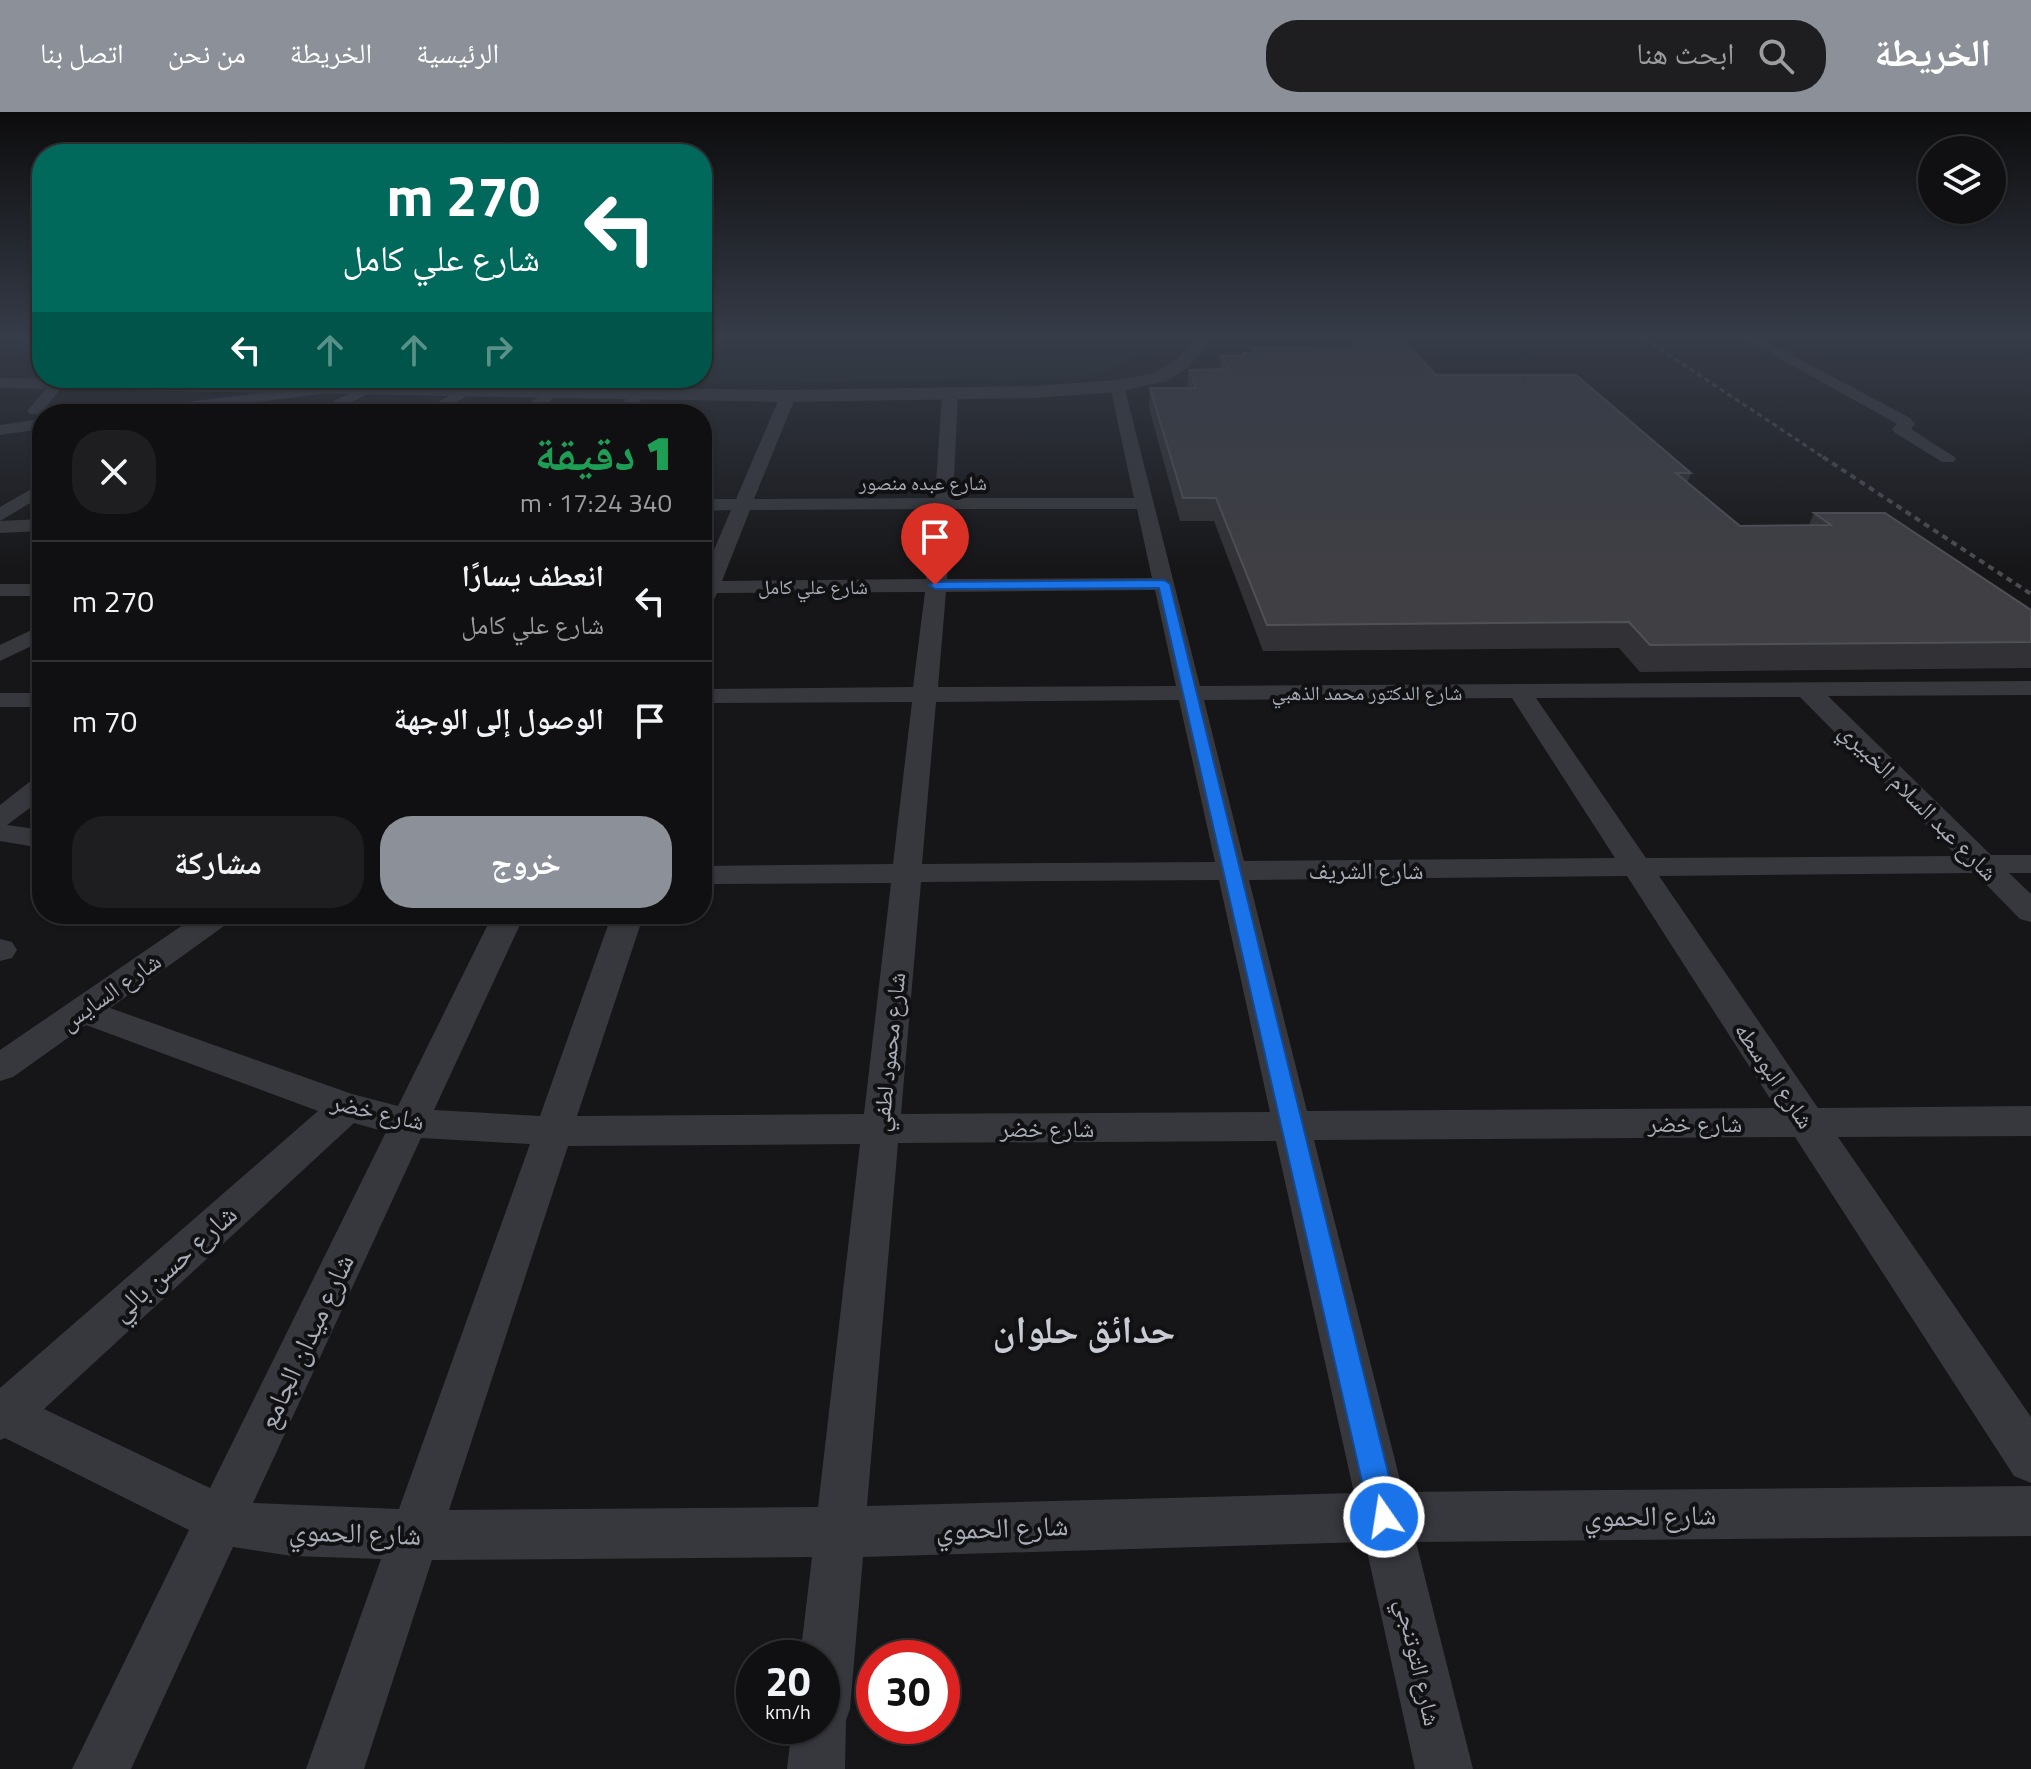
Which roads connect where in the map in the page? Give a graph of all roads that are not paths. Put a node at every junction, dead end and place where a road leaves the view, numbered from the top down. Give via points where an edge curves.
1 (780, 416) edge
2 (949, 416) edge
3 (1124, 416) edge
4 (1895, 416) edge
5 (32, 420) edge
6 (0, 430) edge
7 (1948, 458) dead end
8 (32, 494) edge
9 (1145, 503) junction
10 (944, 504) junction
11 (712, 505) edge
12 (743, 505) junction
13 (0, 515) edge
14 (32, 525) edge
15 (0, 527) edge
16 (712, 574) edge
17 (1164, 584) junction
18 (935, 585) junction
19 (0, 590) edge
20 (32, 590) edge
21 (712, 592) edge
22 (32, 637) edge
23 (0, 654) edge
24 (2031, 688) edge
25 (1807, 690) junction
26 (1519, 691) junction
27 (1190, 693) junction
28 (924, 695) junction
29 (712, 696) edge
30 (0, 700) edge
31 (32, 700) edge
32 (32, 794) edge
33 (0, 818) edge
34 (0, 832) edge
35 (32, 837) edge
36 (2031, 864) edge
37 (1983, 865) junction
38 (1637, 867) junction
39 (1232, 871) junction
40 (906, 874) junction
41 (712, 875) edge
42 (2031, 912) edge
43 (206, 924) edge
44 (504, 924) edge
45 (625, 924) edge
46 (83, 1011) junction
47 (0, 1068) edge
48 (347, 1107) junction
49 (2031, 1121) edge
50 (1806, 1122) junction
51 (408, 1123) junction
52 (1292, 1126) junction
53 (880, 1129) junction
54 (554, 1131) junction
55 (2, 1415) edge
56 (2031, 1459) edge
57 (2031, 1511) edge
58 (1384, 1517) junction
59 (220, 1519) junction
60 (840, 1532) junction
61 (415, 1535) junction
62 (829, 1640) edge
63 (818, 1744) edge
64 (101, 1769) edge
65 (335, 1769) edge
66 (816, 1769) edge
67 (1444, 1769) edge

1 - 12 street
2 - 10 street, شارع محمود لطفي
3 - 9 street, شارع التوتنجي
4 - 7 street via 1907,424 1900,429
5 - 6 street
8 - 13 street
9 - 10 street, شارع عبده منصور
9 - 17 street, شارع التوتنجي
10 - 12 street, شارع عبده منصور
10 - 18 street, شارع محمود لطفي
11 - 12 street, شارع عبده منصور
12 - 16 street
14 - 15 street
17 - 18 street, شارع علي كامل
17 - 27 street, شارع التوتنجي
18 - 21 street, شارع علي كامل
18 - 28 street, شارع محمود لطفي
19 - 20 street
22 - 23 street
24 - 25 street, شارع الدكتور محمد الذهبي
25 - 26 street, شارع الدكتور محمد الذهبي
25 - 37 street, شارع عبد السلام الخبيري
26 - 27 street, شارع الدكتور محمد الذهبي
26 - 38 street, شارع البوسطه
27 - 28 street, شارع الدكتور محمد الذهبي
27 - 39 street, شارع التوتنجي
28 - 29 street, شارع الدكتور محمد الذهبي
28 - 40 street, شارع محمود لطفي
30 - 31 street
32 - 33 street
34 - 35 street
36 - 37 street, شارع الشريف
37 - 38 street, شارع الشريف
37 - 42 street, شارع عبد السلام الخبيري
38 - 39 street, شارع الشريف
38 - 50 street, شارع البوسطه
39 - 40 street, شارع الشريف
39 - 52 street, شارع التوتنجي
40 - 41 street, شارع الشريف
40 - 53 street, شارع محمود لطفي
43 - 46 street, شارع السايس
44 - 51 street, شارع ميدان الجامع
45 - 54 street
46 - 47 street, شارع السايس
46 - 48 street, شارع خضر
48 - 51 street, شارع خضر
48 - 55 street, شارع حسن بالي
49 - 50 street, شارع خضر
50 - 52 street, شارع خضر
50 - 56 street, شارع البوسطه
51 - 54 street, شارع خضر
51 - 59 street, شارع ميدان الجامع
52 - 53 street, شارع خضر
52 - 58 street, شارع التوتنجي
53 - 54 street, شارع خضر
53 - 60 street, شارع محمود لطفي
54 - 61 street
55 - 59 street, شارع الحموي
57 - 58 street, شارع الحموي
58 - 60 street, شارع الحموي
58 - 67 street, شارع التوتنجي
59 - 61 street, شارع الحموي via 267,1529
59 - 64 street, شارع ميدان الجامع
60 - 61 street, شارع الحموي
60 - 62 street, شارع محمود لطفي
61 - 65 street
63 - 66 street

